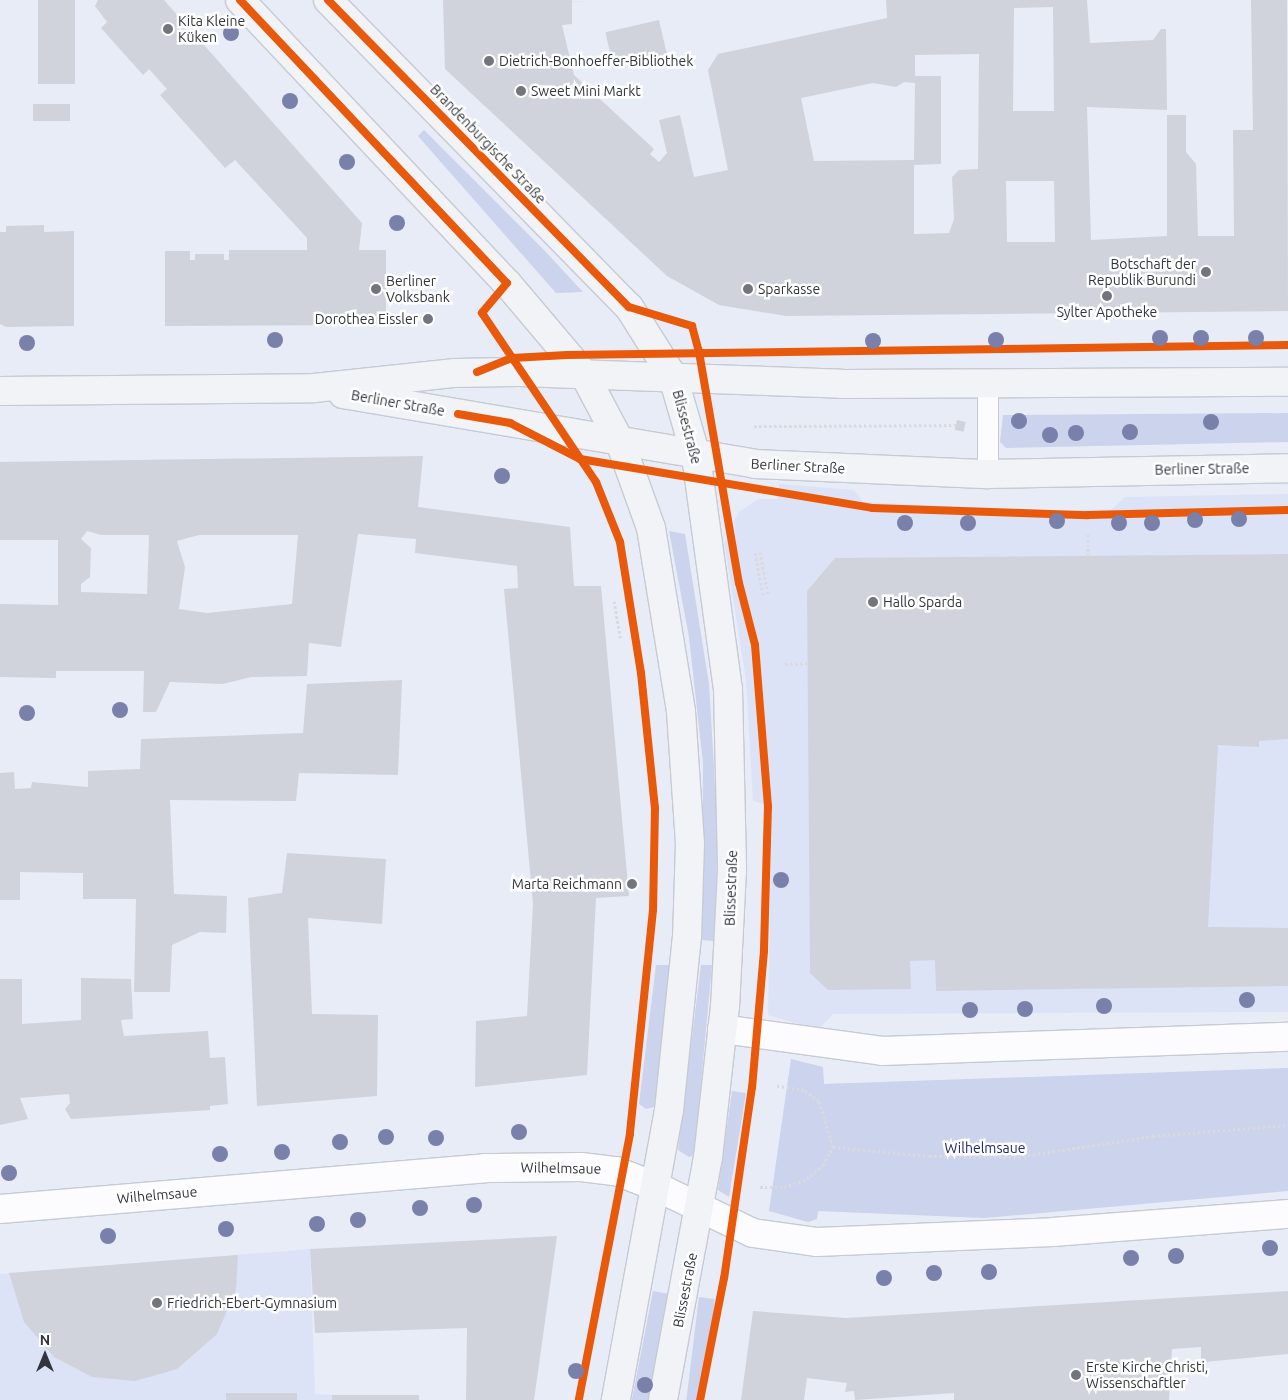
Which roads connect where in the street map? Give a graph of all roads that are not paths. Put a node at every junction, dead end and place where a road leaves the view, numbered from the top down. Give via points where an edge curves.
1 (240, 0) edge
2 (328, 0) edge
3 (584, 374) junction
4 (673, 377) junction
5 (1288, 382) edge
6 (988, 385) junction
7 (314, 388) junction
8 (0, 391) edge
9 (620, 442) junction
10 (696, 456) junction
11 (1288, 468) edge
12 (988, 474) junction
13 (722, 1029) junction
14 (1288, 1037) edge
15 (657, 1187) junction
16 (701, 1208) junction
17 (0, 1209) edge
18 (1288, 1214) edge
19 (616, 1400) edge
20 (663, 1400) edge

1 - 3 main road via 507,283
2 - 4 main road, Brandenburgische Straße via 614,291 648,333
3 - 4 main road, Berliner Straße
3 - 7 main road, Berliner Straße via 455,373
3 - 9 main road
4 - 6 main road, Berliner Straße
4 - 10 main road, Blissestraße
5 - 6 main road, Berliner Straße
6 - 12 lane
7 - 8 main road, Berliner Straße
7 - 9 main road, Berliner Straße
9 - 10 main road, Berliner Straße
9 - 15 main road via 654,546 681,712 688,800 686,961
10 - 12 main road, Berliner Straße via 772,466
10 - 13 main road, Blissestraße via 729,708 734,806
11 - 12 main road, Berliner Straße
13 - 14 street via 882,1051
13 - 16 main road, Blissestraße
15 - 16 street, Wilhelmsaue
15 - 17 street, Wilhelmsaue via 600,1167 485,1168
15 - 19 main road
16 - 18 street, Wilhelmsaue via 753,1233 817,1242 1053,1232
16 - 20 main road, Blissestraße

